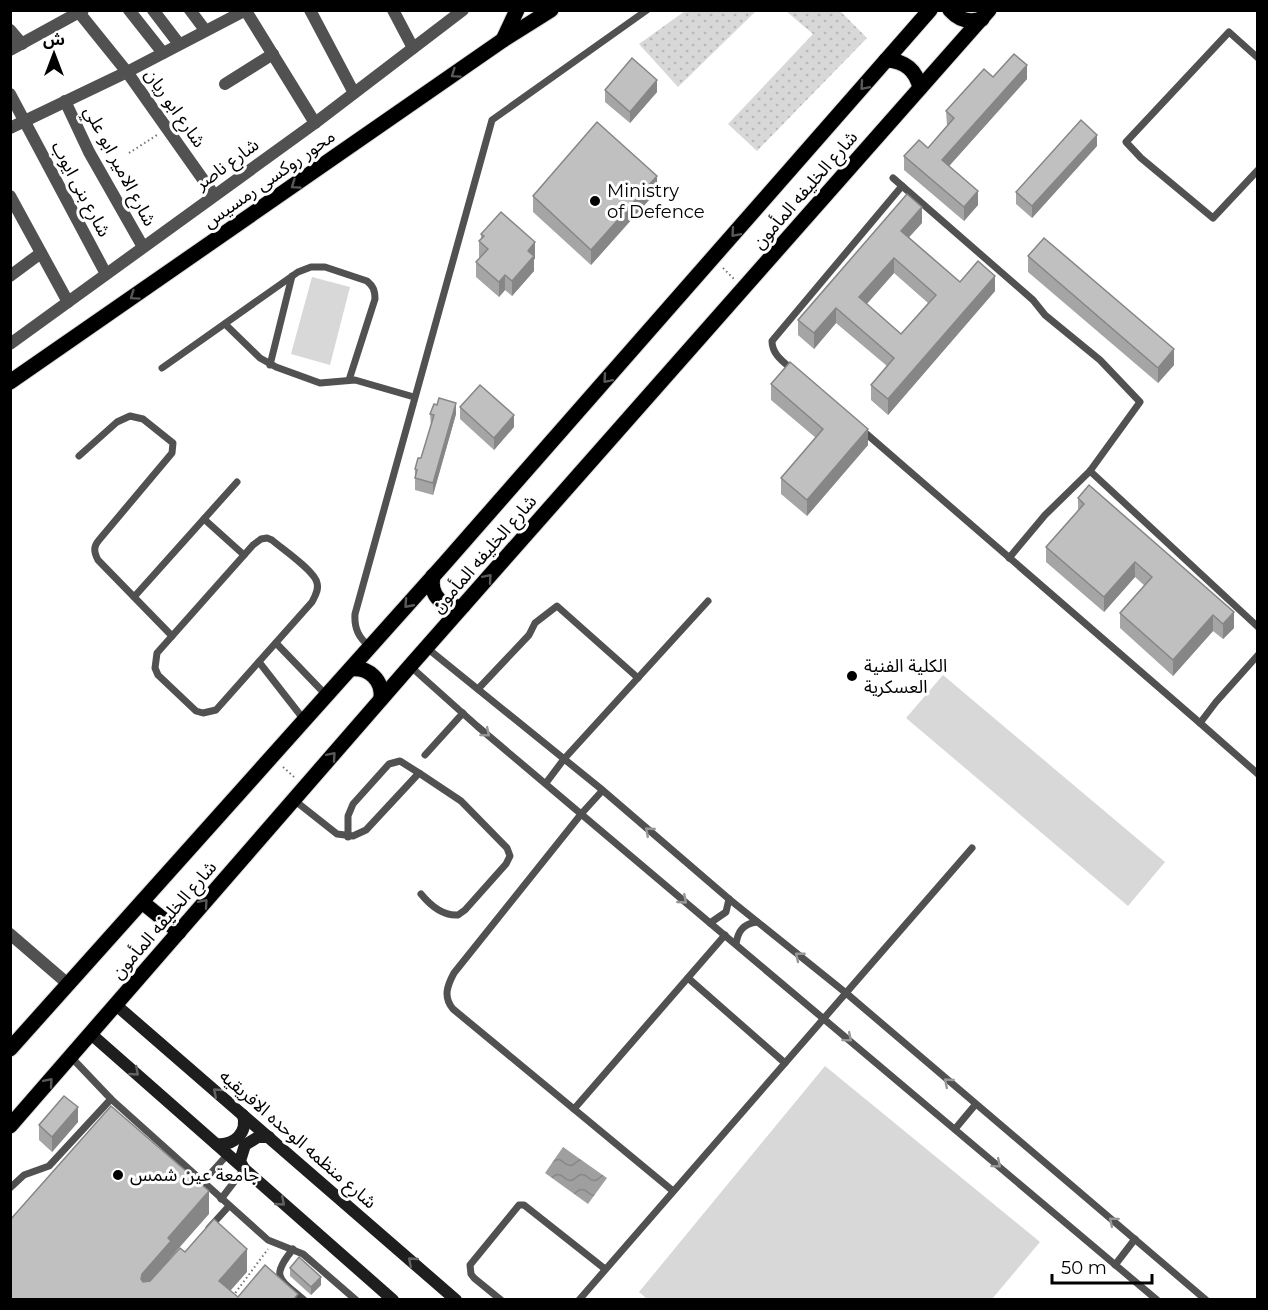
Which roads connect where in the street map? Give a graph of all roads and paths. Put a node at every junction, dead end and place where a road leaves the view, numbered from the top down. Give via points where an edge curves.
1 (129, 10) edge
2 (153, 10) edge
3 (190, 10) edge
4 (246, 10) edge
5 (310, 10) edge
6 (393, 10) edge
7 (463, 10) edge
8 (517, 10) edge
9 (551, 10) edge
10 (647, 10) edge
11 (930, 10) edge
12 (950, 10) edge
13 (80, 11) edge
14 (986, 15) edge
15 (221, 16) edge
16 (10, 30) edge
17 (206, 30) junction
18 (503, 40) junction
19 (179, 44) junction
20 (16, 47) edge
21 (413, 48) junction
22 (163, 53) junction
23 (273, 54) junction
24 (1257, 58) edge
25 (886, 60) junction
26 (128, 72) junction
27 (225, 84) dead end
28 (920, 88) junction
29 (354, 93) junction
30 (10, 94) edge
31 (65, 101) junction
32 (24, 121) junction
33 (315, 123) junction
34 (10, 128) edge
35 (167, 129) junction
36 (129, 153) dead end
37 (1257, 170) edge
38 (893, 178) dead end
39 (902, 186) junction
40 (214, 195) junction
41 (10, 196) edge
42 (143, 247) junction
43 (41, 253) junction
44 (713, 258) junction
45 (106, 274) junction
46 (10, 276) edge
47 (292, 276) junction
48 (744, 288) junction
49 (68, 302) junction
50 (225, 324) junction
51 (10, 345) edge
52 (270, 365) junction
53 (162, 368) dead end
54 (803, 379) edge
55 (349, 380) junction
56 (10, 382) edge
57 (414, 397) junction
58 (857, 426) edge
59 (80, 456) dead end
60 (1090, 471) junction
61 (237, 482) dead end
62 (204, 519) junction
63 (244, 555) junction
64 (1009, 558) junction
65 (433, 576) junction
66 (134, 597) junction
67 (708, 601) dead end
68 (463, 606) junction
69 (1257, 627) edge
70 (172, 636) junction
71 (276, 642) junction
72 (370, 646) junction
73 (427, 648) junction
74 (1257, 655) edge
75 (259, 662) junction
76 (410, 666) junction
77 (351, 669) junction
78 (638, 678) junction
79 (478, 689) junction
80 (327, 696) junction
81 (381, 699) junction
82 (463, 713) junction
83 (305, 721) junction
84 (1200, 723) junction
85 (424, 755) dead end
86 (272, 756) junction
87 (564, 759) junction
88 (420, 773) junction
89 (1257, 774) edge
90 (546, 783) junction
91 (305, 787) junction
92 (602, 791) junction
93 (294, 800) junction
94 (582, 813) junction
95 (348, 837) junction
96 (972, 848) dead end
97 (421, 894) dead end
98 (729, 900) junction
99 (142, 902) junction
100 (757, 922) junction
101 (710, 923) junction
102 (179, 932) junction
103 (10, 934) edge
104 (725, 935) junction
105 (736, 944) junction
106 (688, 978) junction
107 (68, 984) junction
108 (846, 993) junction
109 (116, 1005) junction
110 (823, 1018) junction
111 (91, 1034) junction
112 (10, 1049) edge
113 (71, 1057) junction
114 (785, 1063) junction
115 (111, 1099) junction
116 (975, 1105) junction
117 (574, 1109) junction
118 (243, 1115) junction
119 (13, 1120) edge
120 (955, 1129) junction
121 (269, 1137) junction
122 (216, 1144) junction
123 (228, 1154) junction
124 (244, 1169) junction
125 (202, 1183) junction
126 (10, 1188) edge
127 (673, 1191) junction
128 (220, 1199) junction
129 (229, 1206) junction
130 (206, 1231) edge
131 (1135, 1239) junction
132 (273, 1244) junction
133 (293, 1249) junction
134 (1115, 1264) junction
135 (605, 1269) junction
136 (230, 1299) edge
137 (304, 1299) edge
138 (356, 1299) edge
139 (393, 1299) edge
140 (456, 1299) edge
141 (501, 1299) edge
142 (579, 1299) edge
143 (1157, 1299) edge
144 (1206, 1299) edge

1 - 22 street
2 - 19 street
3 - 17 street
4 - 15 street
4 - 23 street
5 - 29 street
6 - 21 street
7 - 21 street, شارع ناصر
8 - 18 main road
9 - 18 main road, محور روكسى رمسيس
10 - 57 lane via 492,120
11 - 25 main road, شارع الخليفه المأمون
12 - 14 main road via 966,21
13 - 20 street
13 - 26 street, شارع ابو ريان
14 - 28 main road, شارع الخليفه المأمون
15 - 17 street
16 - 20 street
17 - 19 street
18 -> 56 main road, محور روكسى رمسيس
19 - 22 street
21 - 29 street, شارع ناصر
22 - 26 street
23 - 27 street
23 - 33 street
24 - 37 lane via 1229,32 1126,142 1213,218
25 - 28 main road via 909,67
25 -> 44 main road, شارع الخليفه المأمون
26 - 31 street
26 - 35 street, شارع ابو ريان
28 - 48 main road, شارع الخليفه المأمون
29 - 33 street, شارع ناصر
30 - 32 street, شارع بنى ايوب
31 - 32 street
31 - 42 street, شارع الامير ابو علي
32 - 34 street
32 - 45 street, شارع بنى ايوب
33 - 40 street, شارع ناصر
35 - 36 path
35 - 40 street, شارع ابو ريان
38 - 39 lane
39 - 54 lane via 772,341 776,356
39 - 60 lane via 1100,360 1140,402
40 - 42 street, شارع ناصر
41 - 43 street
42 - 45 street, شارع ناصر
43 - 46 street
43 - 49 street
44 - 48 path
44 -> 65 main road, شارع الخليفه المأمون
45 - 49 street, شارع ناصر
47 - 50 lane
47 - 52 lane
47 - 55 lane via 318,267 372,285 375,298
68 -> 48 main road, شارع الخليفه المأمون
49 - 51 street, شارع ناصر
50 - 52 lane
50 - 53 lane
52 - 55 lane via 320,383
55 - 57 lane
57 - 72 lane via 355,614 359,636
58 - 64 lane
59 - 66 lane via 117,422 130,416 143,419 173,443 172,453 95,545 98,560
60 - 64 lane
60 - 69 lane
61 - 62 lane
62 - 63 lane
62 - 66 lane
63 - 70 lane
63 - 71 lane via 261,539 272,540 318,584 312,602
64 - 84 lane
65 - 68 main road via 434,594 441,603
65 -> 72 main road, شارع الخليفه المأمون
66 - 70 lane
67 - 78 lane
68 - 73 main road, شارع الخليفه المأمون
70 - 75 lane via 157,653 155,668 202,713 216,710
71 - 75 lane
71 - 80 lane
72 - 77 main road, شارع الخليفه المأمون
73 - 76 main road, شارع الخليفه المأمون
73 - 79 lane
74 - 84 lane
75 - 83 lane
76 - 81 main road, شارع الخليفه المأمون
76 - 82 lane
77 - 80 main road, شارع الخليفه المأمون
77 - 81 main road via 372,674 381,688
78 - 79 lane via 557,606 535,623 529,635
78 - 87 lane
79 - 87 lane
80 - 83 main road, شارع الخليفه المأمون
91 -> 81 main road, شارع الخليفه المأمون
82 - 85 lane
82 -> 90 lane
83 - 86 main road, شارع الخليفه المأمون
84 - 89 lane
86 - 91 path
86 - 99 main road, شارع الخليفه المأمون
87 - 90 lane
87 - 92 lane
88 - 95 lane via 366,830
88 - 95 lane via 400,761 389,764 353,804 348,816
88 - 97 lane via 461,801 507,848 510,856 458,915 443,912
90 - 94 lane
91 - 93 main road, شارع الخليفه المأمون
92 - 94 lane
98 -> 92 lane
93 - 95 lane via 337,834
102 -> 93 main road, شارع الخليفه المأمون
94 -> 101 lane
94 - 117 lane via 454,973 446,992 453,1009
96 - 108 lane
98 - 100 lane
98 - 101 lane via 726,912
99 - 102 main road
99 - 107 main road, شارع الخليفه المأمون
100 - 105 lane via 741,929
108 -> 100 lane
101 - 104 lane
102 - 109 main road, شارع الخليفه المأمون
103 - 107 street
104 - 105 lane
104 - 106 lane
105 - 110 lane
106 - 114 lane
106 - 117 lane
107 - 112 main road, شارع الخليفه المأمون
108 - 110 lane
116 -> 108 lane
109 - 111 main road, شارع الخليفه المأمون
118 -> 109 street, شارع منظمه الوحده الافريقيه
110 - 114 lane
110 -> 120 lane
111 - 113 main road, شارع الخليفه المأمون
111 -> 122 street
113 - 115 lane
119 -> 113 main road, شارع الخليفه المأمون
114 - 127 lane
115 - 125 lane
115 - 126 lane via 49,1166 24,1175
116 - 120 lane
131 -> 116 lane
117 - 127 lane
118 - 121 street, شارع منظمه الوحده الافريقيه
118 - 122 street via 240,1135 227,1144
120 -> 134 lane
121 - 124 street via 258,1137 245,1145 240,1161
140 -> 121 street, شارع منظمه الوحده الافريقيه
122 - 123 street
123 - 124 street
123 - 125 lane
124 - 128 lane
124 -> 139 street
125 - 128 lane
127 - 135 lane
128 - 129 lane
129 - 130 lane
129 - 132 lane
131 - 134 lane
131 - 144 lane
132 - 133 lane
132 - 136 path
133 - 137 lane via 280,1266 279,1274
133 - 138 lane via 307,1256
134 - 143 lane
135 - 141 lane via 519,1205 470,1265 474,1278
135 - 142 lane

